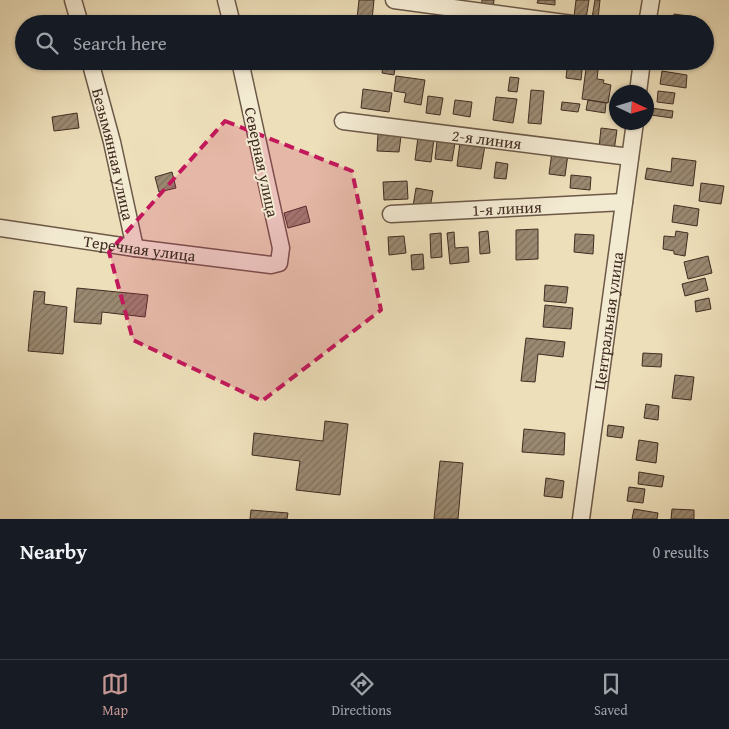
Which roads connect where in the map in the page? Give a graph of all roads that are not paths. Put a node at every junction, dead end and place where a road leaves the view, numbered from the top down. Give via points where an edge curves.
1 (73, 0) edge
2 (226, 0) edge
3 (394, 0) edge
4 (651, 0) edge
5 (77, 15) edge
6 (230, 15) edge
7 (505, 15) edge
8 (648, 15) edge
9 (92, 70) edge
10 (242, 70) edge
11 (641, 70) edge
12 (639, 85) edge
13 (343, 121) dead end
14 (634, 130) edge
15 (630, 157) junction
16 (624, 202) junction
17 (391, 214) dead end
18 (0, 228) edge
19 (135, 248) junction
20 (279, 262) joint
21 (581, 519) edge

1 - 5 street
2 - 6 street
3 - 7 street
4 - 8 street
9 - 19 street, Безымянная улица
10 - 20 street, Северная улица via 281,248
11 - 12 street
13 - 15 street, 2-я линия
14 - 15 street, Центральная улица
15 - 16 street, Центральная улица
16 - 17 street, 1-я линия
16 - 21 street, Центральная улица
18 - 19 street, Теречная улица
19 - 20 street, Теречная улица via 270,265

